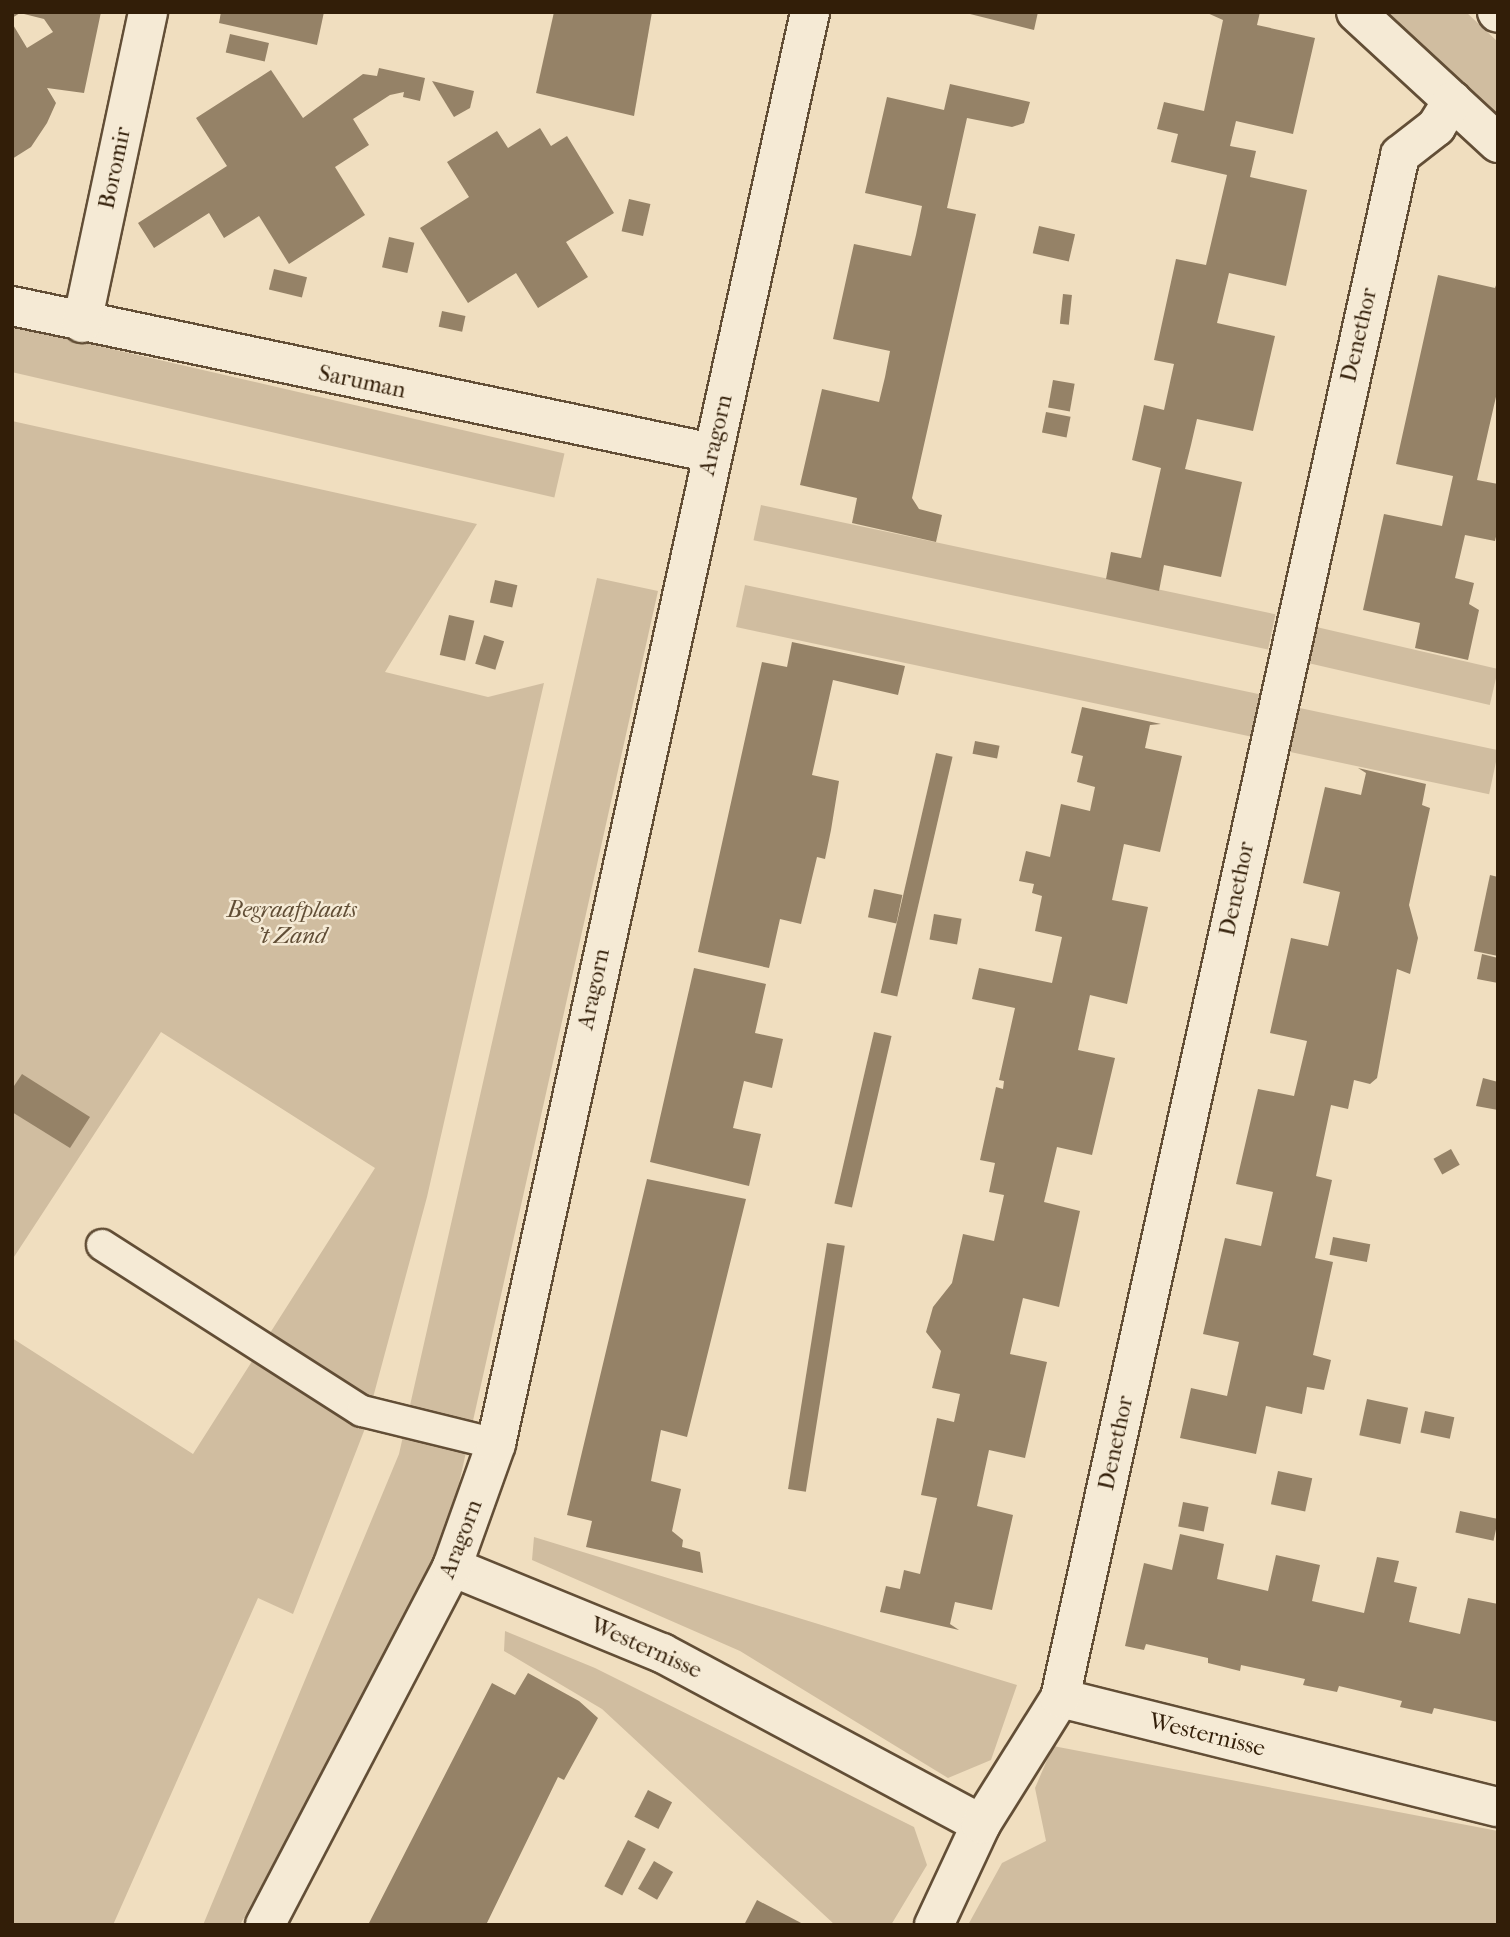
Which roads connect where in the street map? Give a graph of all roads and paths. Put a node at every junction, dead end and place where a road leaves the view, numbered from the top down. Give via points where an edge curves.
1 (148, 12) edge
2 (810, 12) edge
3 (1356, 12) edge
4 (1452, 101) junction
5 (1498, 143) edge
6 (12, 306) edge
7 (82, 323) junction
8 (712, 453) junction
9 (102, 1245) dead end
10 (496, 1444) junction
11 (452, 1567) junction
12 (1060, 1698) junction
13 (1498, 1807) edge
14 (981, 1824) junction
15 (265, 1925) edge
16 (934, 1925) edge

1 - 7 street, Boromir
2 - 8 street, Aragorn
3 - 4 street
4 - 5 street
4 - 12 street, Denethor via 1436,127 1399,155
6 - 7 street, Saruman
7 - 8 street, Saruman
8 - 10 street, Aragorn
9 - 10 lane via 362,1411
10 - 11 street, Aragorn
11 - 14 street, Westernisse via 662,1653
11 - 15 street, Aragorn
12 - 13 street, Westernisse
12 - 14 street
14 - 16 street

